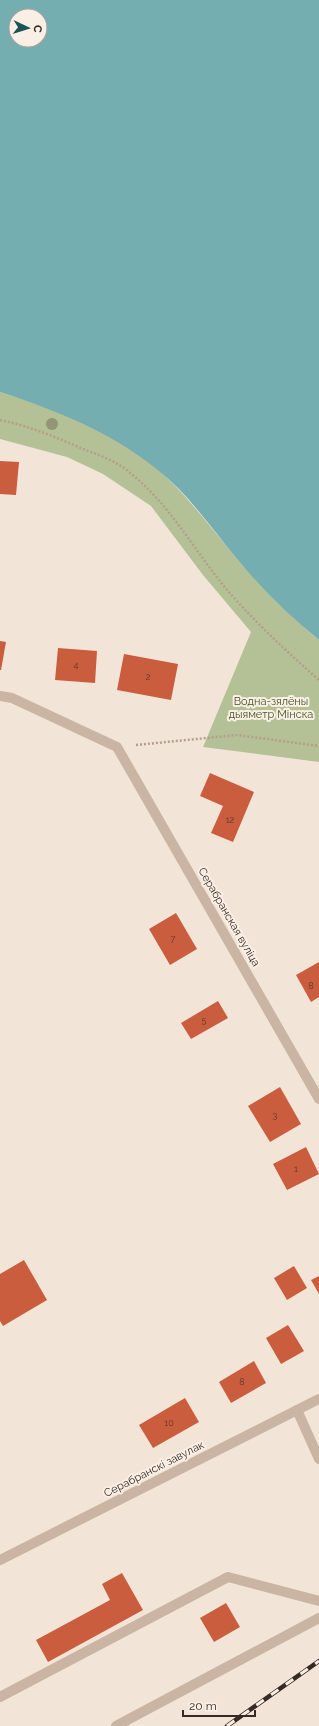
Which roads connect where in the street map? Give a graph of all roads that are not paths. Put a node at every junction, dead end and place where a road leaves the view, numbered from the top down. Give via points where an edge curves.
1 (0, 696) edge
2 (319, 1099) edge
3 (319, 1399) edge
4 (296, 1410) junction
5 (319, 1459) edge
6 (0, 1560) edge
7 (319, 1601) edge
8 (319, 1618) edge
9 (0, 1697) edge
10 (116, 1726) edge

1 - 2 street, Серабранская вуліца via 12,698 117,747
3 - 4 street, Серабранскі завулак
4 - 5 street
4 - 6 street, Серабранскі завулак
7 - 9 street via 228,1577
8 - 10 street

